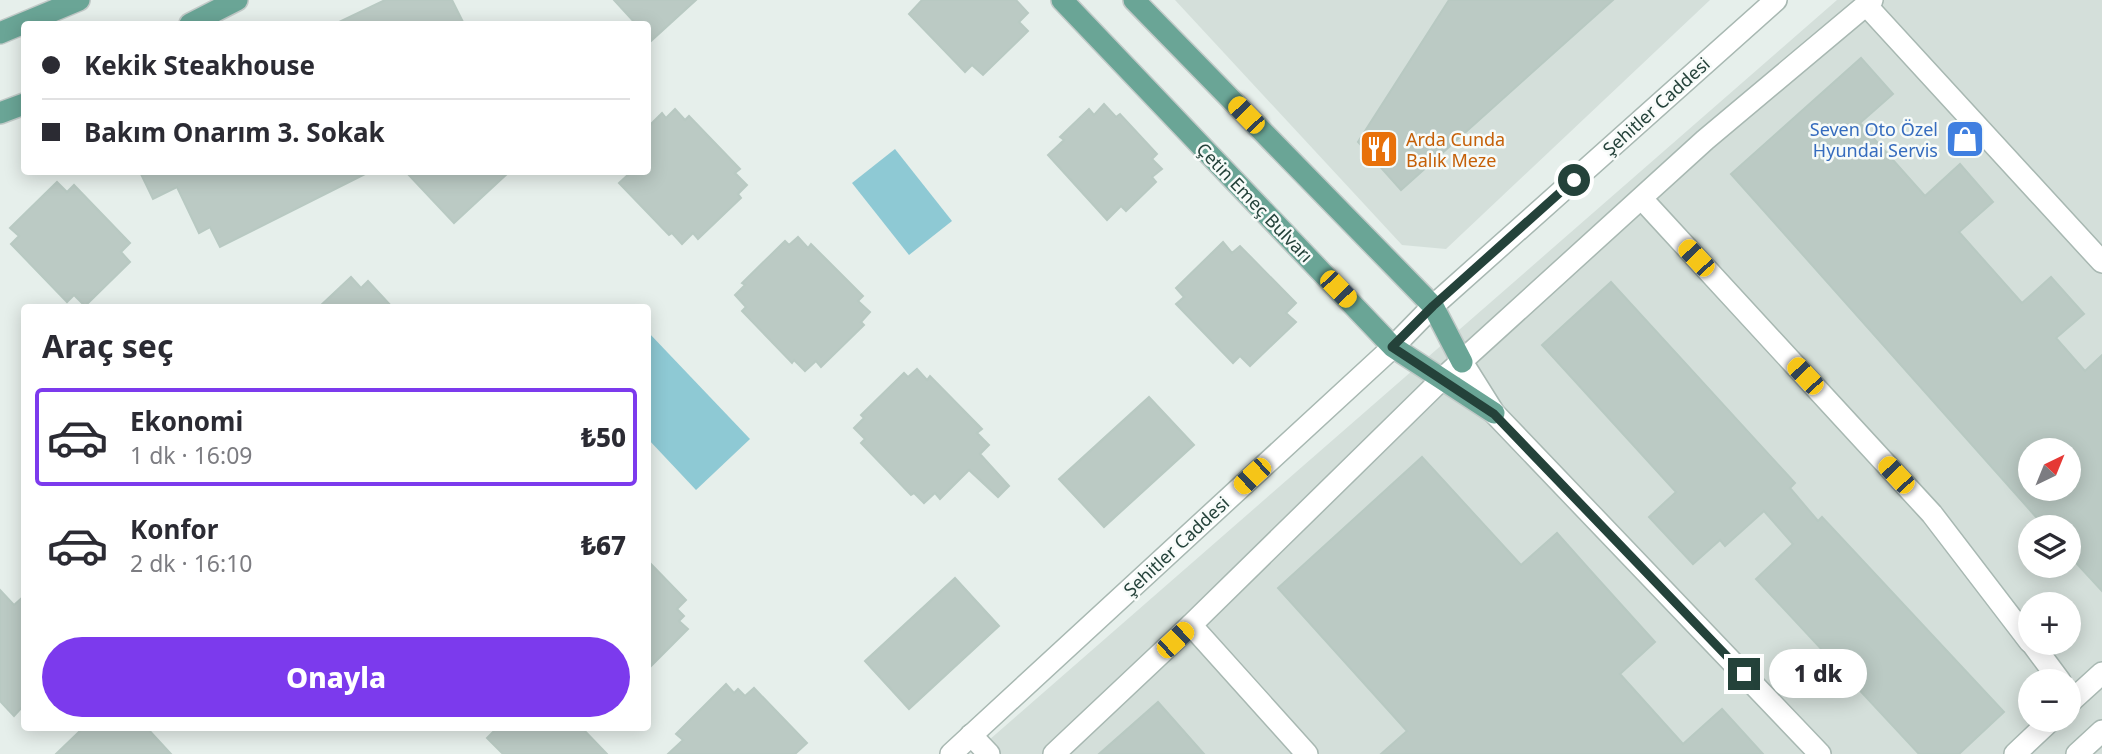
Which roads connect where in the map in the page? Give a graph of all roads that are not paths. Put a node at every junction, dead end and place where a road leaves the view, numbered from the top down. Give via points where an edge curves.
1 (79, 0) edge
2 (237, 0) edge
3 (1062, 0) edge
4 (1134, 0) edge
5 (1776, 0) edge
6 (1869, 3) edge
7 (29, 21) edge
8 (196, 21) edge
9 (21, 24) edge
10 (0, 33) edge
11 (21, 105) edge
12 (0, 113) edge
13 (1642, 199) junction
14 (2102, 262) edge
15 (1433, 306) junction
16 (1392, 347) junction
17 (1462, 362) junction
18 (1442, 379) junction
19 (1494, 414) junction
20 (1191, 625) junction
21 (2018, 626) edge
22 (2040, 655) edge
23 (2051, 669) edge
24 (2102, 673) edge
25 (2081, 689) edge
26 (2102, 731) edge
27 (2038, 732) edge
28 (971, 735) junction
29 (951, 754) edge
30 (989, 754) edge
31 (1054, 754) edge
32 (1307, 754) edge
33 (1820, 754) edge
34 (2015, 754) edge
35 (2077, 754) edge

1 - 7 main road
2 - 8 main road
3 - 16 main road, Çetin Emeç Bulvarı
4 - 15 main road
5 - 15 street, Şehitler Caddesi
6 - 13 street
6 - 14 street
9 - 10 main road
11 - 12 main road
13 - 17 street
13 - 21 street via 1932,514
15 - 16 street, Şehitler Caddesi
15 - 17 main road
16 - 18 main road, Çetin Emeç Bulvarı
16 - 28 street, Şehitler Caddesi
17 - 18 street
17 - 19 street
18 - 19 main road, Çetin Emeç Bulvarı
18 - 20 street
19 - 33 street
20 - 31 street
20 - 32 street
22 - 23 street
24 - 25 street
26 - 35 street
27 - 34 street
28 - 29 street, Şehitler Caddesi
28 - 30 street

